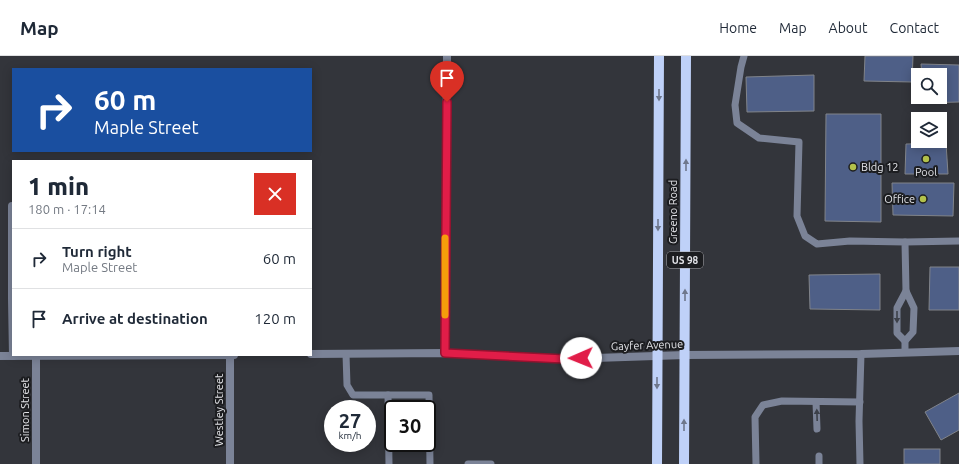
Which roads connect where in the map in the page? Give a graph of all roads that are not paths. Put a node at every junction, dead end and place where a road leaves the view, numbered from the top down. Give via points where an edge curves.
1 (447, 56) edge
2 (659, 56) edge
3 (686, 56) edge
4 (744, 56) edge
5 (12, 206) edge
6 (959, 241) edge
7 (905, 242) junction
8 (906, 291) junction
9 (12, 299) edge
10 (905, 341) junction
11 (959, 351) edge
12 (905, 352) junction
13 (445, 353) junction
14 (312, 354) edge
15 (346, 354) junction
16 (861, 354) junction
17 (685, 355) junction
18 (0, 356) edge
19 (13, 356) joint
20 (36, 356) edge
21 (230, 356) edge
22 (658, 356) junction
23 (388, 395) junction
24 (816, 402) junction
25 (860, 402) junction
26 (817, 429) dead end
27 (819, 456) dead end
28 (36, 464) edge
29 (230, 464) edge
30 (388, 464) edge
31 (430, 464) edge
32 (468, 464) edge
33 (490, 464) edge
34 (657, 464) edge
35 (684, 464) edge
36 (756, 464) edge
37 (819, 464) edge
38 (860, 464) edge

1 - 13 street
2 -> 22 main road, Greeno Road / US 98
17 -> 3 main road, Greeno Road / US 98
4 - 7 lane via 734,105 737,123 759,138 799,142 797,216 805,236 817,244 850,241
5 - 9 street
6 - 7 lane
7 - 8 lane
8 - 10 lane via 914,308 912,332
8 -> 10 lane via 897,308 897,333
10 - 12 lane
11 - 12 street, Gayfer Avenue
12 - 16 street, Gayfer Avenue
13 - 15 street, Gayfer Avenue
13 - 22 street, Gayfer Avenue via 565,359
14 - 15 street, Gayfer Avenue
15 - 23 lane via 346,386 353,395
16 - 17 street, Gayfer Avenue
16 - 25 lane
17 - 22 street, Gayfer Avenue
35 -> 17 main road, Greeno Road / US 98
18 - 19 street
19 - 20 street
20 - 28 street, Simon Street
21 - 29 street, Westley Street
22 -> 34 main road, Greeno Road / US 98
23 - 30 lane
23 - 31 lane via 429,395
24 - 25 lane
26 -> 24 lane
24 - 36 lane via 763,405 754,417
25 - 38 lane
27 - 37 lane
32 - 33 lane

